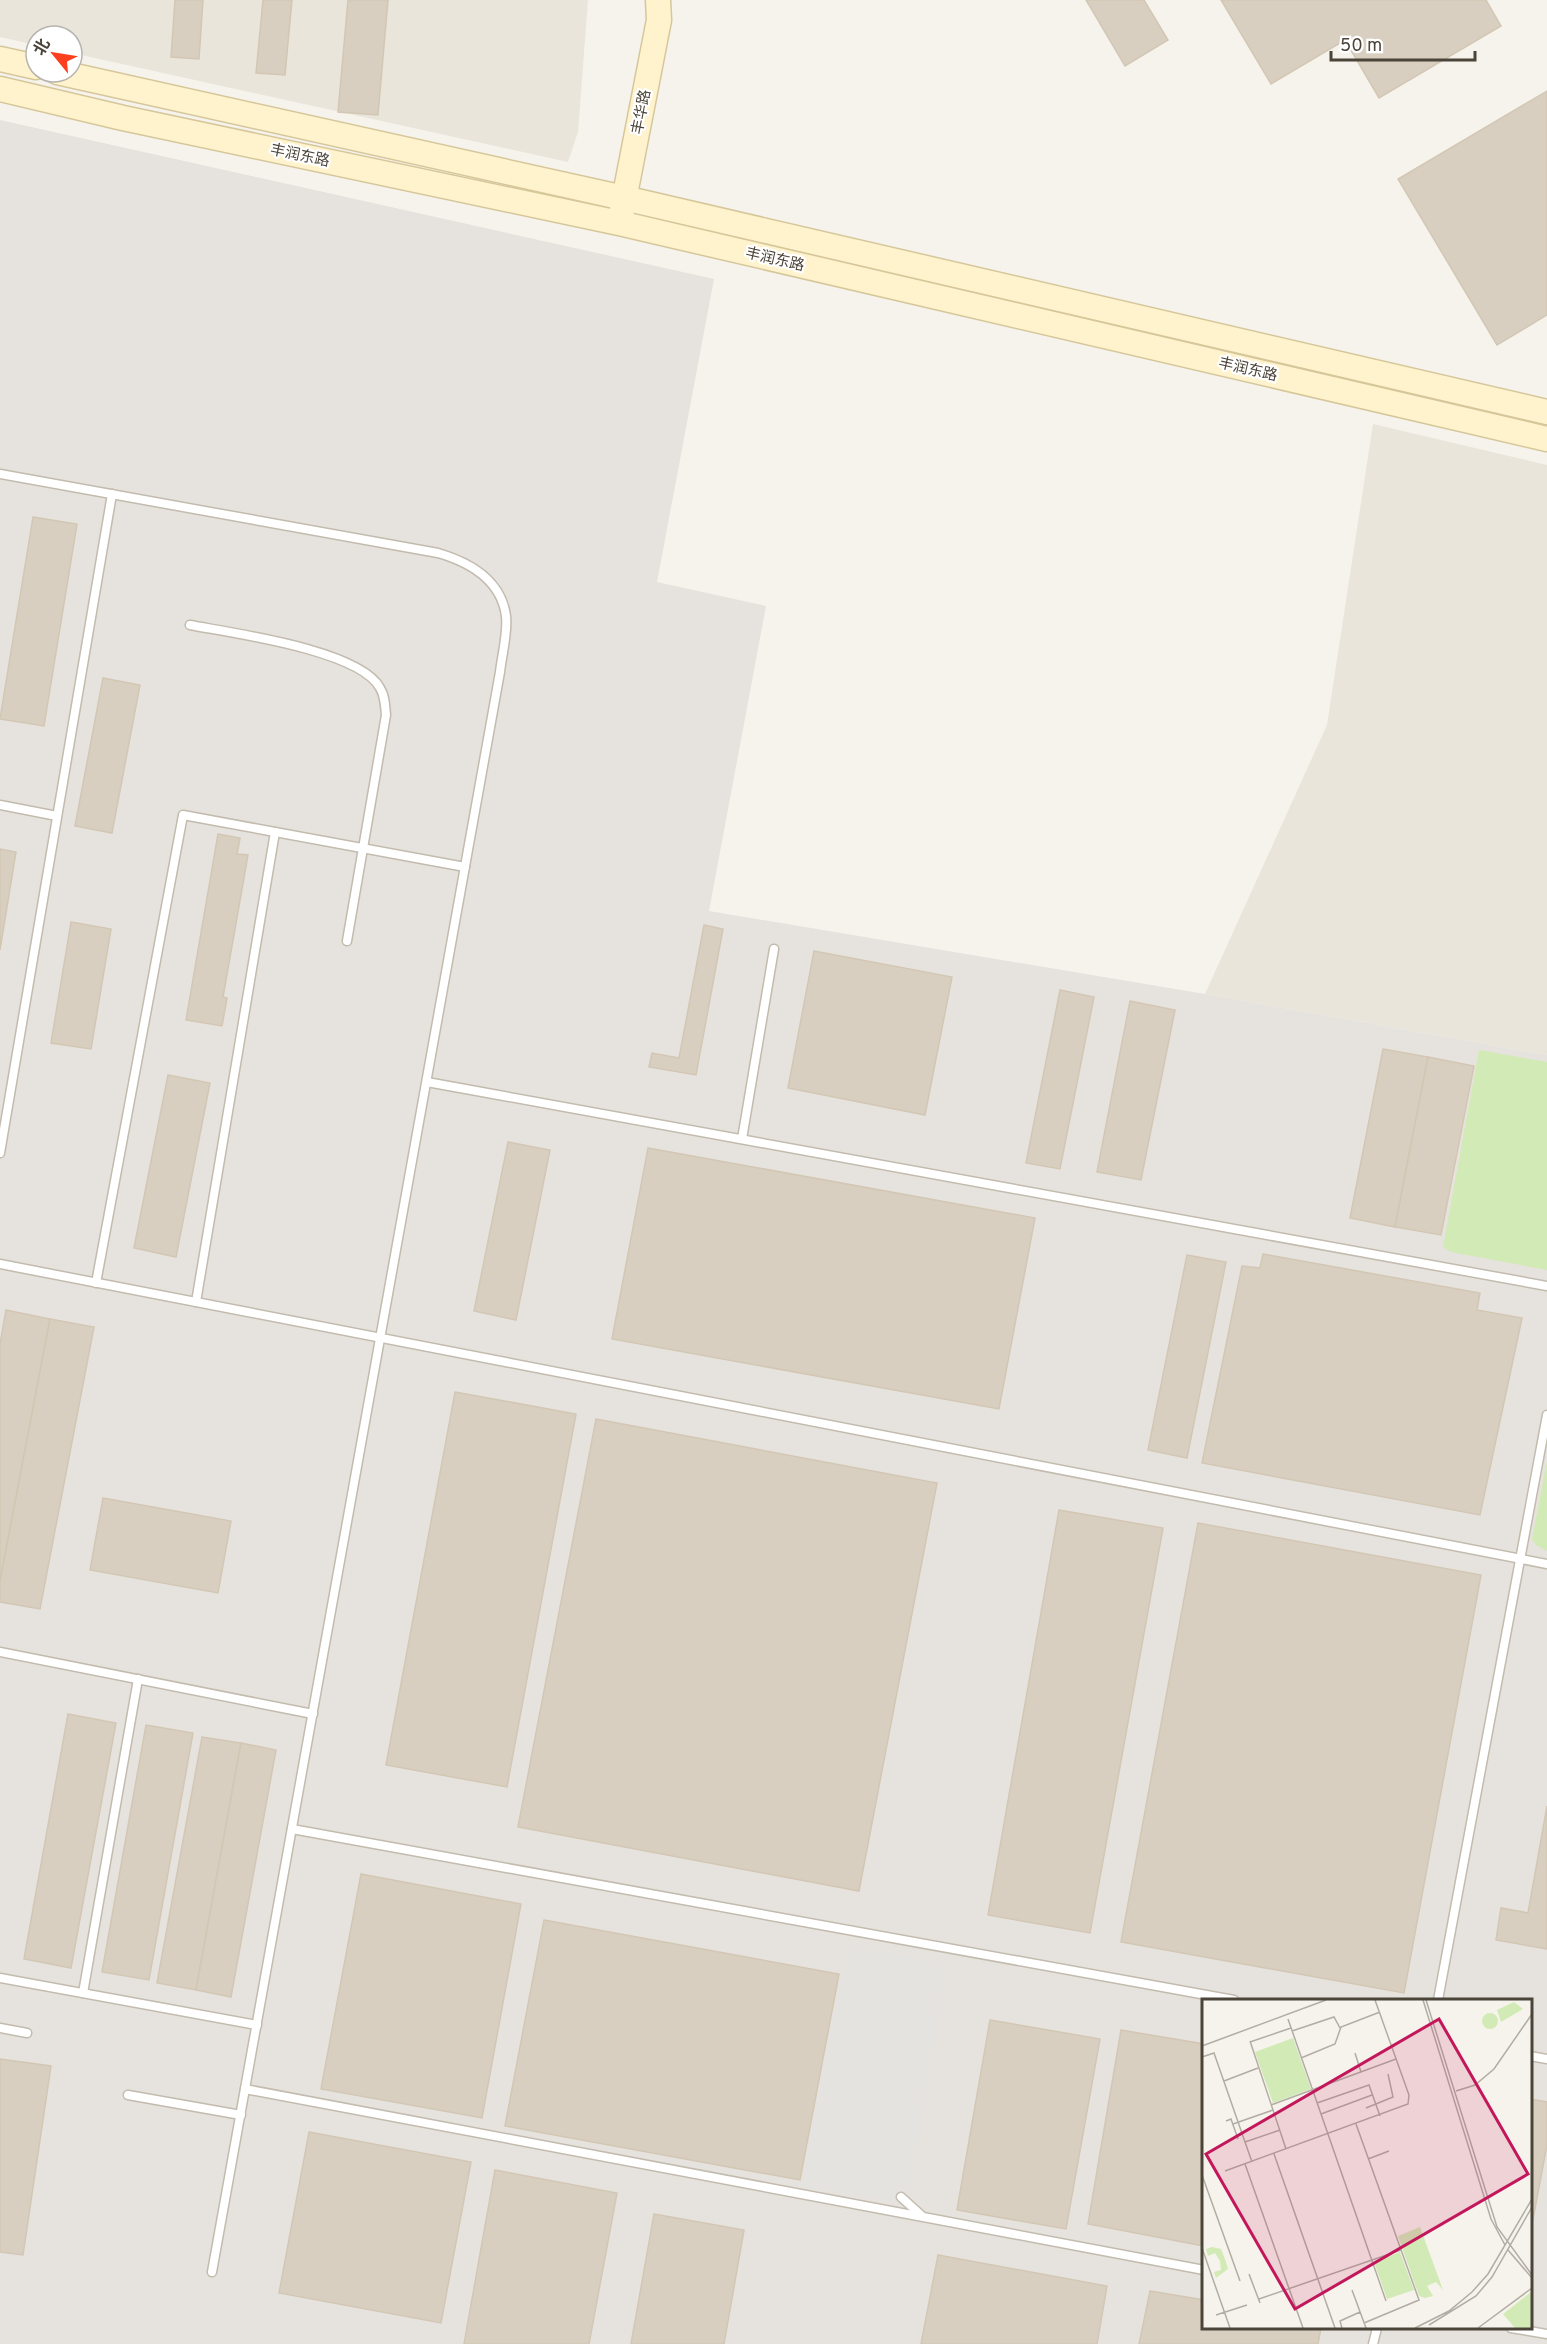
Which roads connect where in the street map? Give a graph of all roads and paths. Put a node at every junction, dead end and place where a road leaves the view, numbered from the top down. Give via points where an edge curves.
1 (645, 0) edge
2 (658, 0) edge
3 (0, 59) edge
4 (24, 64) edge
5 (84, 78) edge
6 (0, 89) edge
7 (616, 196) junction
8 (611, 221) junction
9 (1547, 412) edge
10 (1547, 439) edge
11 (0, 474) edge
12 (112, 494) junction
13 (190, 625) dead end
14 (0, 805) edge
15 (57, 816) junction
16 (275, 832) junction
17 (363, 848) junction
18 (465, 867) junction
19 (347, 940) dead end
20 (774, 949) dead end
21 (427, 1082) junction
22 (742, 1139) junction
23 (0, 1153) edge
24 (0, 1264) edge
25 (96, 1283) junction
26 (1547, 1286) edge
27 (196, 1302) junction
28 (381, 1338) junction
29 (1547, 1415) edge
30 (1520, 1560) junction
31 (1547, 1564) edge
32 (0, 1652) edge
33 (138, 1679) junction
34 (313, 1714) junction
35 (292, 1829) junction
36 (0, 1978) edge
37 (83, 1993) junction
38 (1223, 1999) edge
39 (1438, 1999) edge
40 (257, 2025) junction
41 (0, 2028) edge
42 (27, 2033) dead end
43 (1532, 2056) edge
44 (1547, 2059) edge
45 (245, 2090) junction
46 (128, 2095) dead end
47 (241, 2115) junction
48 (901, 2197) dead end
49 (922, 2217) junction
50 (1202, 2270) edge
51 (212, 2272) dead end
52 (1377, 2329) edge
53 (1517, 2329) edge
54 (1547, 2334) edge
55 (1373, 2344) edge

1 - 7 street, 丰华路 via 646,18
2 - 7 street, 丰华路 via 659,20
3 - 4 street
5 - 7 street, 丰润东路
6 - 8 street, 丰润东路
7 - 8 street, 丰华路
7 - 9 street, 丰润东路
8 - 10 street, 丰润东路
11 - 12 lane
12 - 15 lane
12 - 18 lane via 438,553 458,559 483,574 503,602 506,618
13 - 17 lane via 337,657 364,672 380,687 386,715
14 - 15 lane
15 - 23 lane
16 - 17 lane
16 - 25 lane via 183,815
16 - 27 lane
17 - 18 lane
17 - 19 lane
18 - 21 lane
20 - 22 lane
21 - 22 lane
21 - 28 lane
22 - 26 lane
24 - 25 lane
25 - 27 lane
27 - 28 lane
28 - 30 lane
28 - 34 lane
29 - 30 lane
30 - 31 lane
30 - 39 lane
32 - 33 lane
33 - 34 lane
33 - 37 lane
34 - 35 lane
35 - 38 lane
35 - 40 lane
36 - 37 lane
37 - 40 lane
40 - 45 lane
41 - 42 lane
43 - 44 lane
45 - 47 lane
45 - 49 lane
46 - 47 lane
47 - 51 lane
48 - 49 lane
49 - 50 lane
52 - 55 lane
53 - 54 lane

